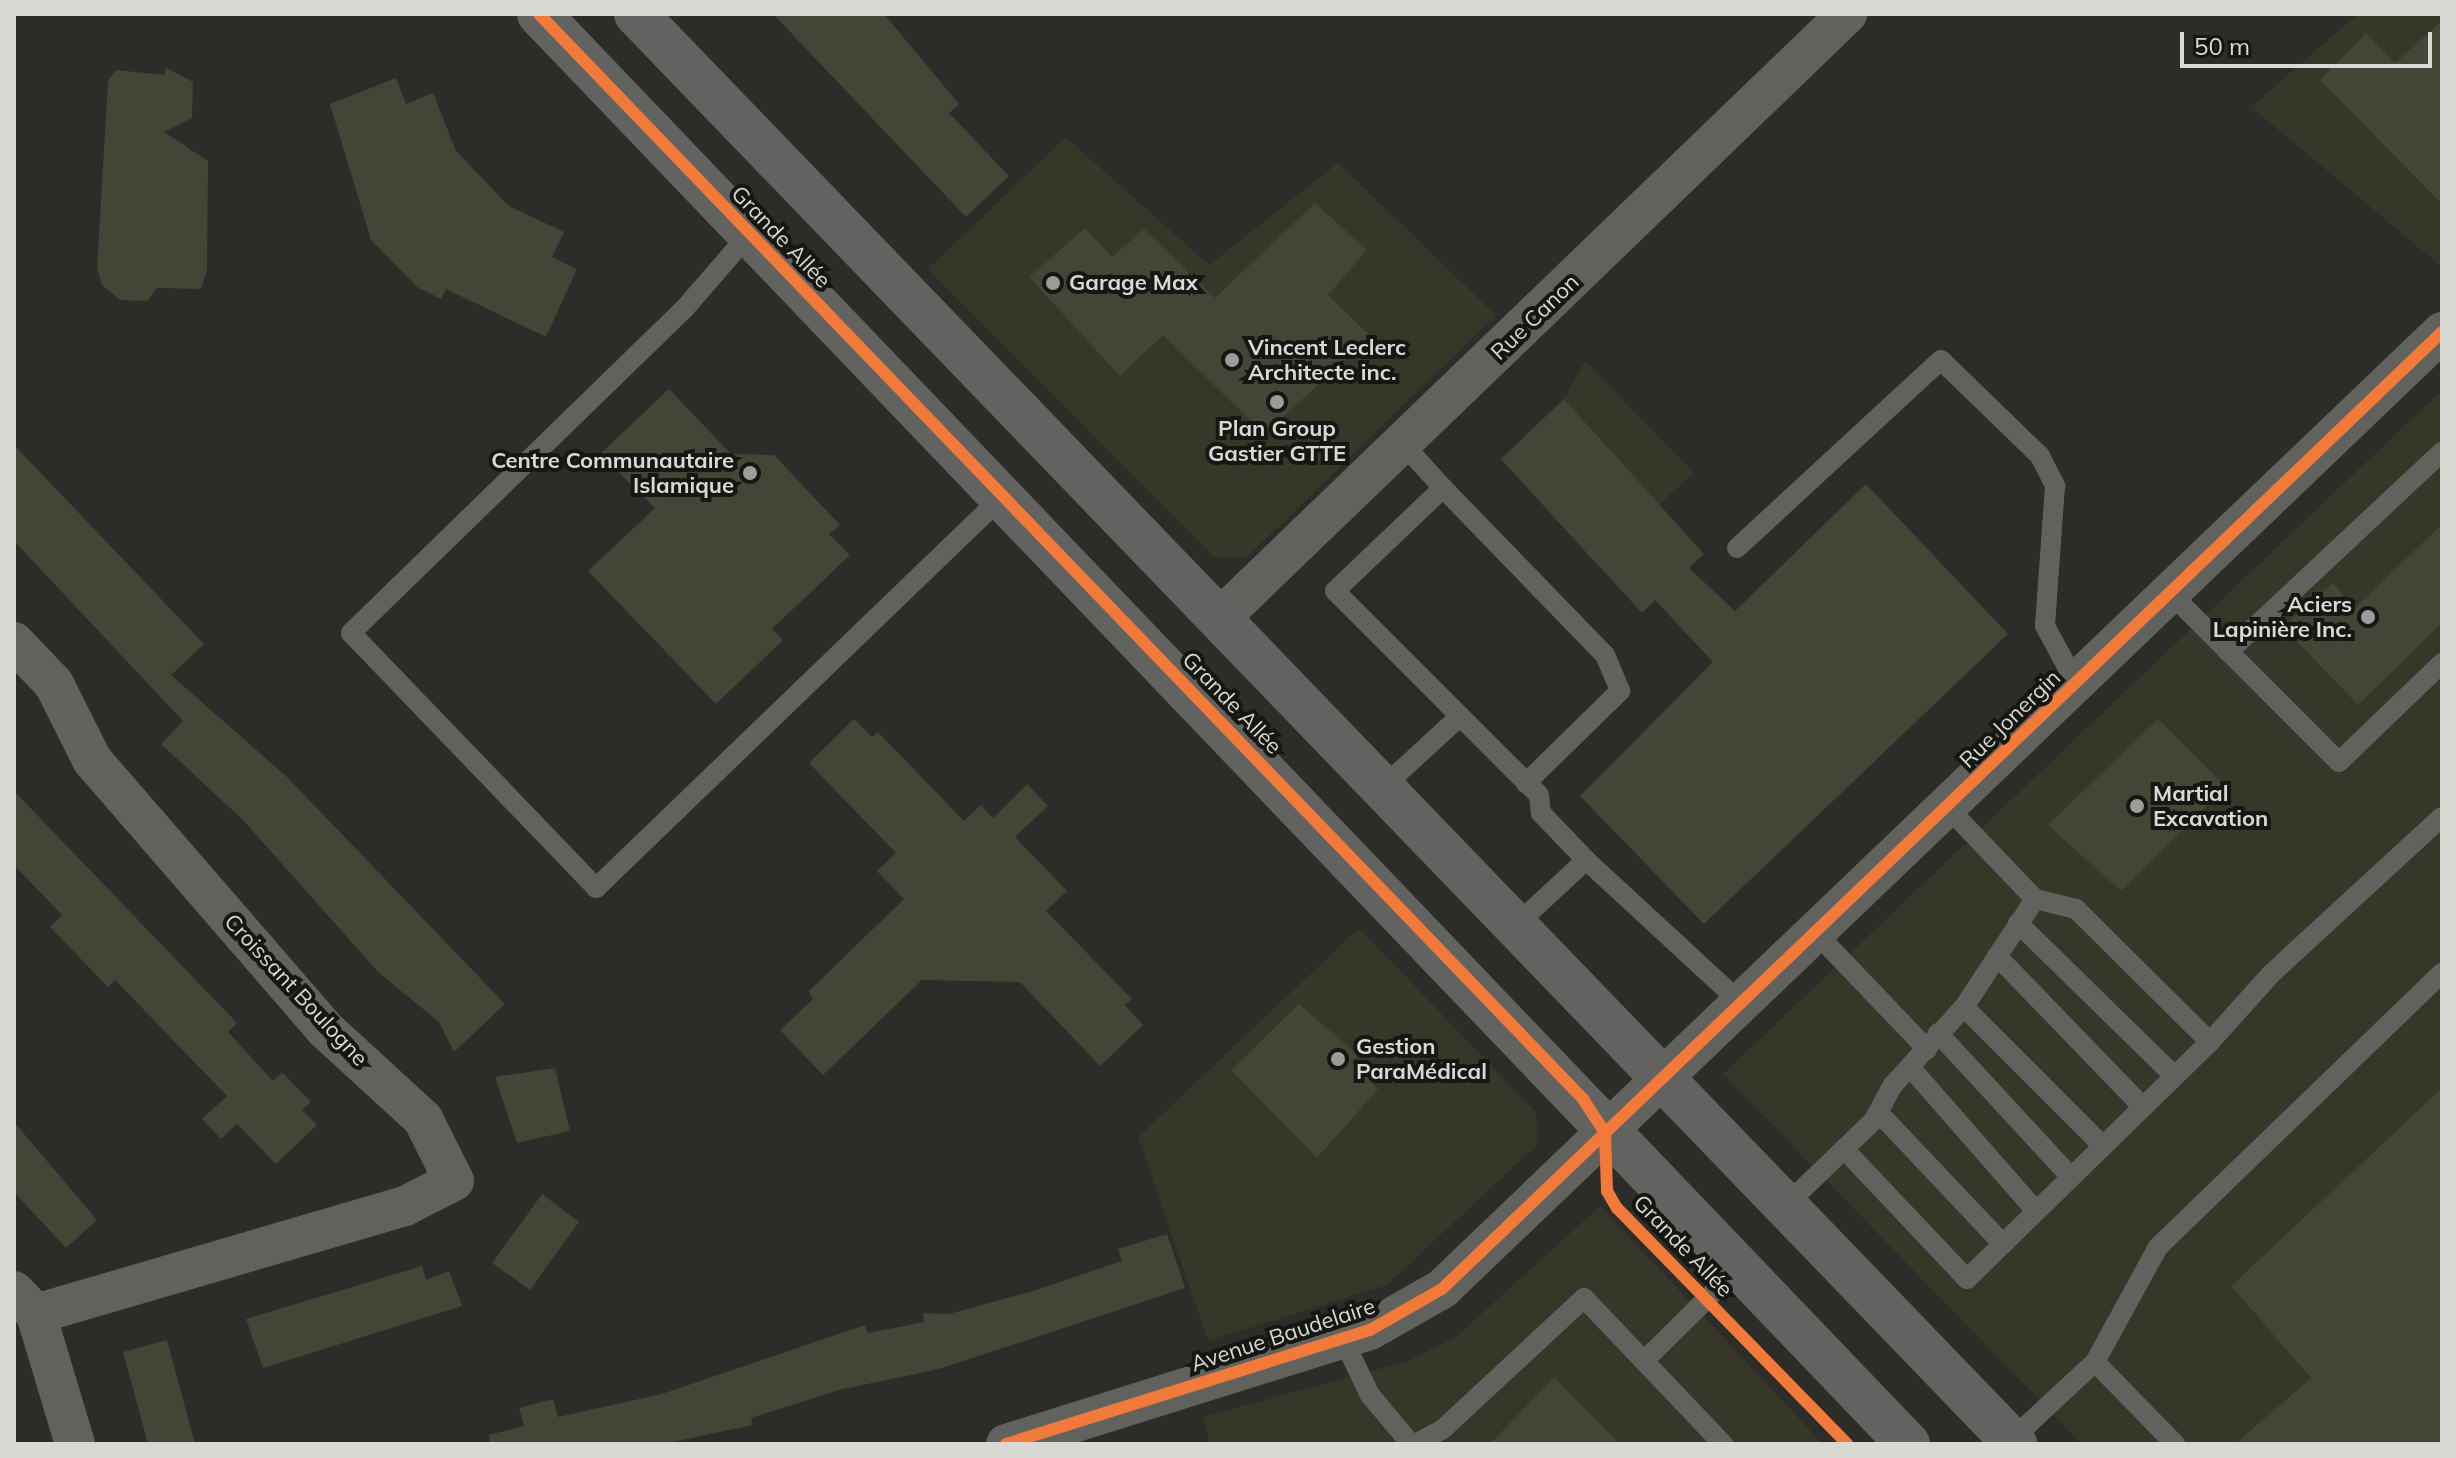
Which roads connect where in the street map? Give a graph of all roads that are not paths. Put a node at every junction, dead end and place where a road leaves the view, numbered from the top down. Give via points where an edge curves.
1 (539, 14) edge
2 (636, 14) edge
3 (1847, 14) edge
4 (750, 233) junction
5 (2442, 332) edge
6 (1403, 444) junction
7 (2442, 452) edge
8 (1443, 488) junction
9 (1004, 495) junction
10 (1737, 548) dead end
11 (2170, 593) junction
12 (1220, 618) junction
13 (14, 642) edge
14 (2228, 652) junction
15 (2442, 663) edge
16 (2076, 683) junction
17 (1458, 718) junction
18 (1526, 783) junction
19 (1381, 789) junction
20 (1947, 807) junction
21 (2442, 817) edge
22 (1586, 860) junction
23 (2035, 899) junction
24 (2018, 923) junction
25 (1515, 926) junction
26 (1816, 933) junction
27 (1997, 956) junction
28 (2442, 973) edge
29 (1742, 1004) junction
30 (1964, 1007) junction
31 (1933, 1041) junction
32 (2210, 1042) junction
33 (1910, 1067) junction
34 (2174, 1076) junction
35 (1663, 1079) junction
36 (2143, 1107) junction
37 (1878, 1112) junction
38 (1605, 1133) junction
39 (2103, 1146) junction
40 (1844, 1149) junction
41 (2071, 1177) junction
42 (1785, 1206) junction
43 (2036, 1211) junction
44 (2003, 1244) junction
45 (1736, 1270) junction
46 (25, 1303) edge
47 (1343, 1339) junction
48 (1644, 1361) junction
49 (2095, 1362) junction
50 (2013, 1442) edge
51 (75, 1444) edge
52 (1006, 1444) edge
53 (1413, 1444) edge
54 (1723, 1444) edge
55 (1908, 1444) edge
56 (2175, 1444) edge

1 - 4 main road, Grande Allée
2 - 12 main road
3 - 6 street, Rue Canon
4 - 9 main road, Grande Allée
4 - 9 lane via 685,308 351,633 596,888
5 - 11 street, Rue Jonergin
6 - 8 lane
6 - 12 street, Rue Canon
7 - 14 lane
8 - 17 lane via 1335,591
8 - 18 lane via 1605,655 1620,691
9 - 38 main road, Grande Allée via 1572,1087
10 - 16 lane via 1941,360 2040,456 2055,486 2045,626
11 - 14 lane
11 - 16 street, Rue Jonergin
12 - 19 main road
13 - 46 street, Croissant Boulogne via 54,684 92,760 326,1030 423,1119 454,1181 405,1206
14 - 15 lane via 2339,762
16 - 20 street, Rue Jonergin
17 - 18 lane
17 - 19 lane
18 - 22 lane via 1539,795 1541,813
19 - 25 main road
20 - 23 lane
20 - 26 street, Rue Jonergin
21 - 32 lane via 2271,974
22 - 25 lane
22 - 29 lane
23 - 24 lane
23 - 32 lane via 2076,909
24 - 27 lane
24 - 34 lane
25 - 35 main road
26 - 29 street, Rue Jonergin
26 - 31 lane
27 - 30 lane
27 - 36 lane
28 - 49 lane via 2158,1247
29 - 35 street, Rue Jonergin
30 - 31 lane
30 - 39 lane
31 - 33 lane
31 - 41 lane
32 - 34 lane
33 - 37 lane
33 - 43 lane
34 - 36 lane
35 - 38 street, Rue Jonergin
35 - 42 main road
36 - 39 lane
37 - 40 lane
37 - 44 lane
38 - 45 main road, Grande Allée
38 - 47 street, Avenue Baudelaire via 1442,1289 1389,1322
39 - 41 lane
40 - 42 lane
40 - 44 lane via 1967,1279
41 - 43 lane
42 - 50 main road
43 - 44 lane
45 - 48 lane
45 - 55 main road, Grande Allée
46 - 51 street, Croissant Boulogne
47 - 52 street, Avenue Baudelaire
47 - 53 lane via 1370,1395
48 - 53 lane via 1584,1298 1443,1429
48 - 54 lane
49 - 50 lane
49 - 56 lane

